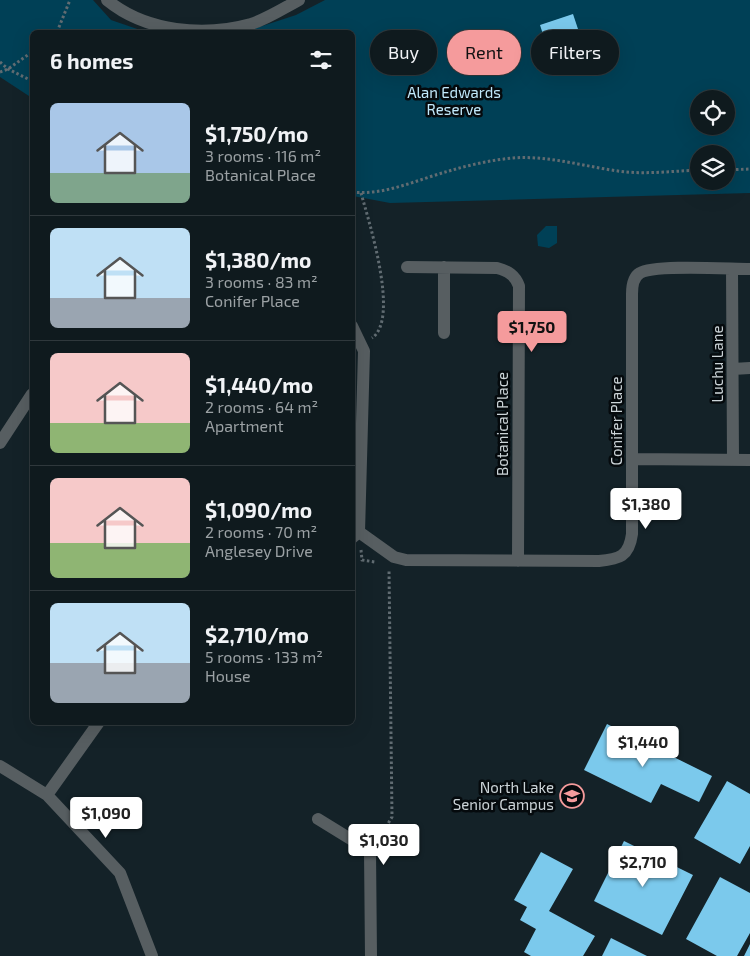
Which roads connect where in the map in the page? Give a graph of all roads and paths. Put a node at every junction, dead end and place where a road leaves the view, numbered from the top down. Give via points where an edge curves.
1 (70, 0) edge
2 (107, 0) edge
3 (299, 0) edge
4 (58, 30) edge
5 (194, 30) edge
6 (215, 30) edge
7 (30, 53) edge
8 (0, 62) edge
9 (8, 69) junction
10 (0, 72) edge
11 (30, 80) edge
12 (750, 169) edge
13 (690, 170) edge
14 (735, 170) edge
15 (355, 192) edge
16 (361, 193) junction
17 (408, 267) dead end
18 (444, 268) junction
19 (732, 269) junction
20 (750, 269) edge
21 (355, 332) edge
22 (444, 333) dead end
23 (361, 345) junction
24 (750, 368) edge
25 (733, 369) junction
26 (30, 397) edge
27 (0, 443) edge
28 (632, 459) junction
29 (733, 460) junction
30 (750, 460) edge
31 (356, 535) edge
32 (518, 561) junction
33 (380, 562) dead end
34 (389, 564) dead end
35 (97, 725) edge
36 (0, 766) edge
37 (47, 795) junction
38 (318, 819) dead end
39 (370, 853) junction
40 (152, 956) edge
41 (371, 956) edge

1 - 4 path
2 - 5 street via 137,19 163,28
3 - 6 street via 252,24
7 - 9 path
8 - 9 path
9 - 10 path
9 - 11 path
12 - 14 path
13 - 16 path via 629,172 536,158 513,158 449,171 408,185
15 - 16 path
16 - 23 path via 380,266 384,317 379,332
17 - 18 street, Botanical Place
18 - 22 street
18 - 32 street, Botanical Place via 507,270 519,286
19 - 20 street, Conifer Place
19 - 25 street, Luchu Lane
19 - 28 street, Conifer Place via 658,268 634,278
21 - 23 street
23 - 31 street via 364,351
24 - 25 street
25 - 29 street, Luchu Lane
26 - 27 street
28 - 29 street
28 - 32 street, Conifer Place via 632,534 628,550 622,556 598,561
29 - 30 street
31 - 32 street, Conifer Place via 394,557 406,560
31 - 33 path via 362,560
34 - 39 path via 392,817
35 - 37 street
36 - 37 street
37 - 40 street via 120,874
38 - 39 street
39 - 41 street

